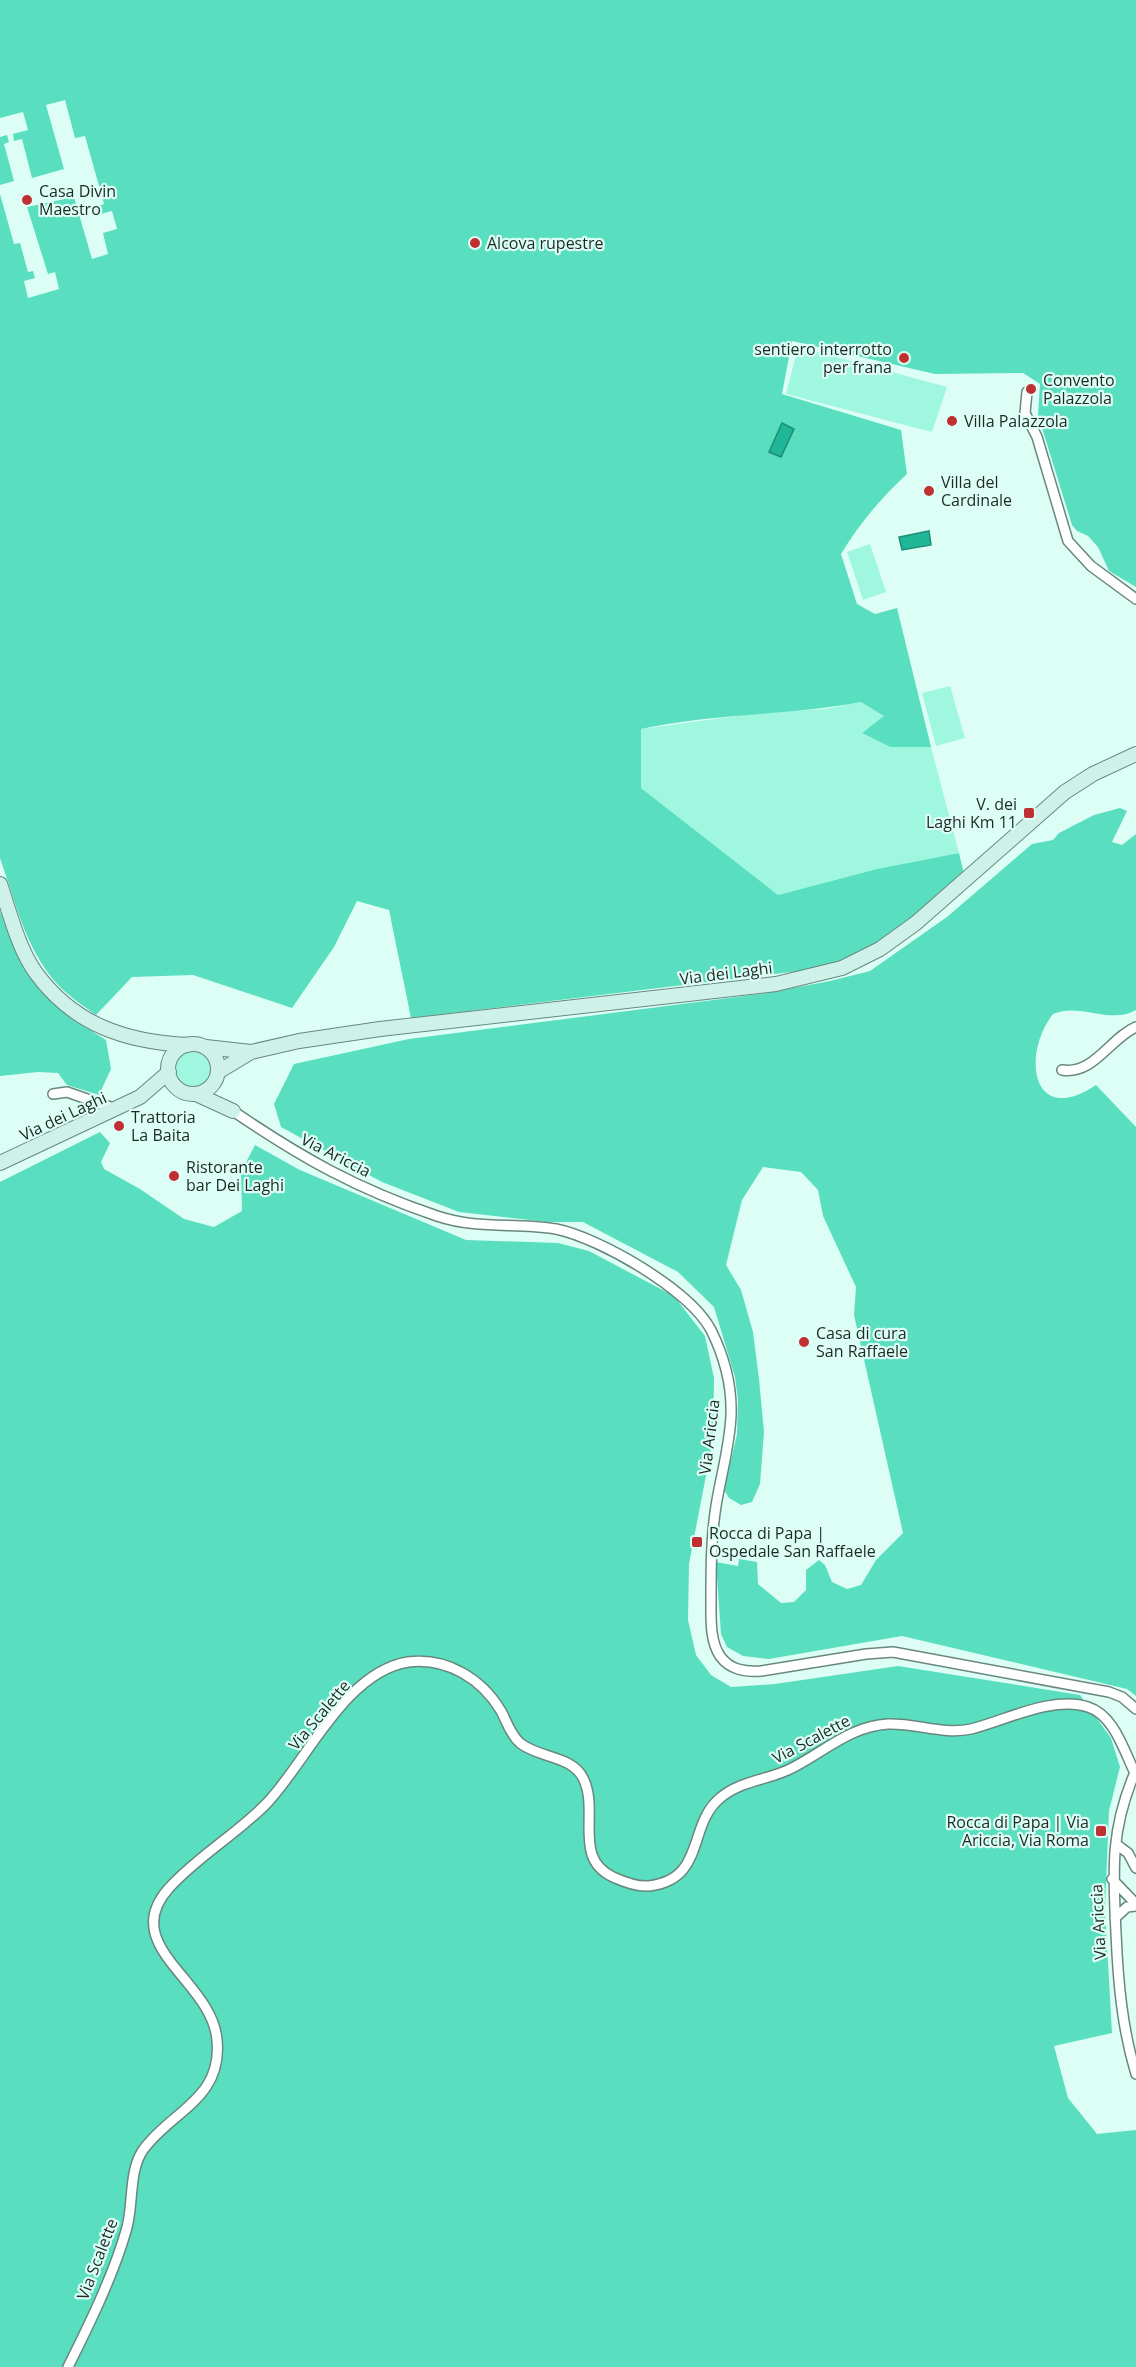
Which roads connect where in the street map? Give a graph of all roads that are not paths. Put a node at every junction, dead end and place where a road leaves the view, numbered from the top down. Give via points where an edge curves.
1 (1027, 392) dead end
2 (1136, 599) edge
3 (1136, 754) edge
4 (0, 884) edge
5 (1136, 1027) edge
6 (151, 1043) junction
7 (188, 1045) junction
8 (204, 1046) junction
9 (251, 1052) junction
10 (169, 1069) junction
11 (1062, 1070) dead end
12 (217, 1075) junction
13 (191, 1093) junction
14 (53, 1095) dead end
15 (140, 1097) junction
16 (116, 1109) junction
17 (233, 1111) junction
18 (0, 1163) edge
19 (1136, 1709) edge
20 (1135, 1772) edge
21 (1116, 1844) junction
22 (1136, 1869) edge
23 (1112, 1879) junction
24 (1136, 1905) edge
25 (1115, 1918) junction
26 (1136, 2074) edge
27 (68, 2367) edge

1 - 2 street via 1025,413 1037,437 1068,541 1091,566
3 - 9 main road, Via dei Laghi via 1065,792 916,922 880,949 843,968 776,984 359,1031
4 - 6 main road via 20,942 36,973 58,997 91,1023
5 - 11 street via 1081,1068
6 - 7 main road
6 - 10 main road
7 - 8 main road
7 - 10 main road via 175,1052
8 - 9 main road, Via dei Laghi
8 - 12 main road via 213,1054
9 - 12 main road, Via dei Laghi
10 - 13 main road via 174,1085
10 - 15 main road, Via dei Laghi
12 - 13 main road via 210,1088
12 - 17 main road, Via Ariccia
13 - 15 main road, Via dei Laghi
13 - 17 main road, Via Ariccia
14 - 16 street via 67,1092
15 - 16 main road, Via dei Laghi
16 - 18 main road, Via dei Laghi
17 - 19 street, Via Ariccia via 318,1166 435,1215 482,1226 552,1229 586,1239 664,1283 695,1308 713,1336 730,1392 730,1422 712,1540 711,1599 715,1646 731,1666 756,1672 866,1654 907,1653 1109,1692
20 - 21 street, Via Ariccia via 1122,1808
20 - 27 street, Via Scalette via 1106,1719 1082,1705 1026,1711 962,1730 895,1724 869,1727 847,1735 787,1770 725,1794 709,1810 685,1868 665,1881 638,1885 609,1876 594,1863 588,1795 579,1772 517,1740 481,1686 460,1671 430,1662 406,1663 382,1671 331,1719 269,1801 177,1881 156,1907 153,1925 157,1942 200,1994 212,2019 218,2041 216,2064 200,2097 148,2144 138,2159 125,2235
21 - 22 street via 1128,1853
21 - 23 street, Via Ariccia
23 - 24 street
23 - 25 street, Via Ariccia
24 - 25 street via 1127,1907
25 - 26 street, Via Ariccia via 1120,1998

